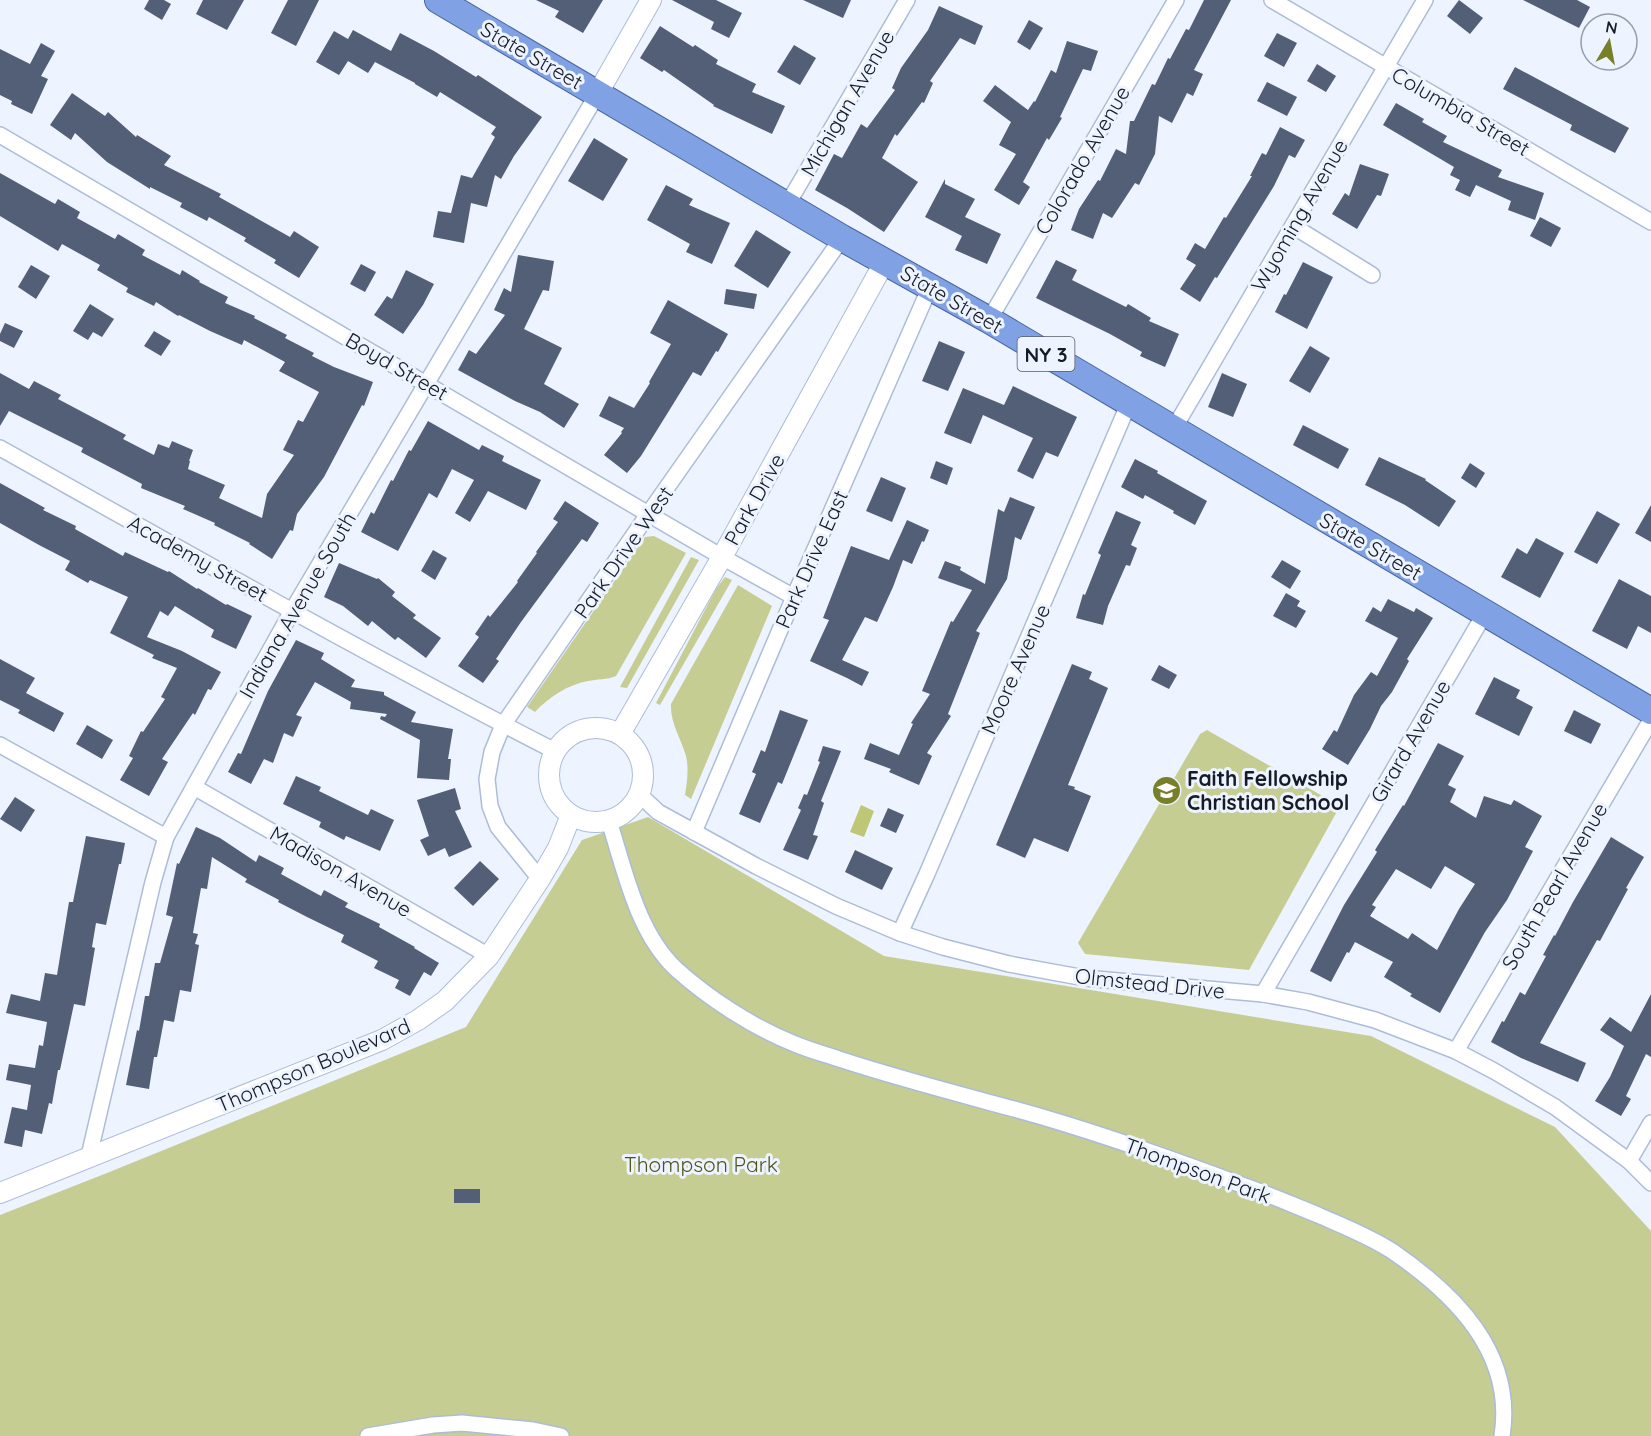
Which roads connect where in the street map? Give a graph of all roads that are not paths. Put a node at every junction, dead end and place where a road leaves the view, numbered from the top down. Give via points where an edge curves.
1 (438, 0) edge
2 (651, 0) edge
3 (908, 0) edge
4 (1176, 0) edge
5 (1272, 0) edge
6 (1425, 0) edge
7 (1386, 67) junction
8 (598, 93) junction
9 (0, 135) edge
10 (787, 205) junction
11 (1651, 222) edge
12 (1293, 226) junction
13 (842, 238) junction
14 (885, 261) junction
15 (1372, 274) dead end
16 (930, 287) junction
17 (989, 320) junction
18 (426, 383) junction
19 (1129, 404) junction
20 (1173, 430) junction
21 (0, 448) edge
22 (649, 513) junction
23 (722, 557) junction
24 (794, 597) junction
25 (292, 611) junction
26 (1485, 613) junction
27 (1651, 711) edge
28 (1651, 720) edge
29 (503, 725) junction
30 (620, 734) junction
31 (0, 745) edge
32 (555, 752) junction
33 (194, 787) junction
34 (640, 795) junction
35 (571, 815) junction
36 (609, 821) junction
37 (694, 832) junction
38 (166, 837) junction
39 (540, 879) junction
40 (900, 933) junction
41 (489, 956) junction
42 (1263, 994) junction
43 (1456, 1051) junction
44 (1651, 1123) edge
45 (89, 1156) junction
46 (1629, 1161) junction
47 (1651, 1183) edge
48 (0, 1193) edge
49 (368, 1436) edge
50 (561, 1436) edge
51 (1502, 1436) edge

1 - 8 highway, State Street / NY 3
2 - 8 street
3 - 10 street, Michigan Avenue
4 - 17 street, Colorado Avenue
5 - 7 street, Columbia Street
6 - 7 street, Wyoming Avenue
7 - 11 street, Columbia Street
7 - 12 street, Wyoming Avenue
8 - 10 highway, State Street / NY 3
8 - 18 street, Indiana Avenue South
9 - 18 street, Boyd Street
10 - 13 highway, State Street / NY 3
12 - 15 street
12 - 20 street, Wyoming Avenue
13 - 14 highway, State Street / NY 3
13 - 22 street, Park Drive West
14 - 16 highway, State Street / NY 3
14 - 23 street, Park Drive
16 - 17 highway, State Street / NY 3
16 - 24 street, Park Drive East
17 - 19 highway, State Street / NY 3
18 - 22 street, Boyd Street
18 - 25 street, Indiana Avenue South
19 - 20 highway, State Street / NY 3
19 - 40 street, Moore Avenue
20 - 26 highway, State Street / NY 3
21 - 25 street, Academy Street
22 - 23 street, Boyd Street
22 - 29 street, Park Drive West
23 - 24 street, Boyd Street
23 - 30 street, Park Drive
24 - 37 street, Park Drive East
25 - 29 street, Academy Street
25 - 33 street, Indiana Avenue South
26 - 27 highway, State Street / NY 3
26 - 42 street, Girard Avenue
28 - 43 street, South Pearl Avenue
29 - 32 street, Academy Street
29 - 39 street, Park Drive West via 487,779 490,806 498,827
30 - 32 street via 591,728 577,732
30 - 34 street via 639,754 644,781
31 - 38 street
32 - 35 street via 550,765 552,794
33 - 38 street, Indiana Avenue South
33 - 41 street, Madison Avenue
34 - 36 street via 622,815
34 - 37 street, Olmstead Drive via 658,812
35 - 36 street via 583,821
35 - 39 street, Thompson Boulevard
36 - 51 street, Thompson Park via 634,901 663,955 713,999 771,1034 884,1074 1145,1150 1282,1200 1390,1250 1456,1302 1486,1345 1497,1368 1504,1400
37 - 40 street, Olmstead Drive via 836,906
38 - 45 street, Indiana Avenue South
39 - 41 street, Thompson Boulevard
40 - 42 street, Olmstead Drive via 1009,964 1085,978
41 - 45 street, Thompson Boulevard via 444,1001 382,1040
42 - 43 street, Olmstead Drive via 1375,1020
43 - 46 street, Olmstead Drive via 1555,1107
44 - 46 street
45 - 48 street, Thompson Boulevard
46 - 47 street, Olmstead Drive
49 - 50 street via 462,1423

